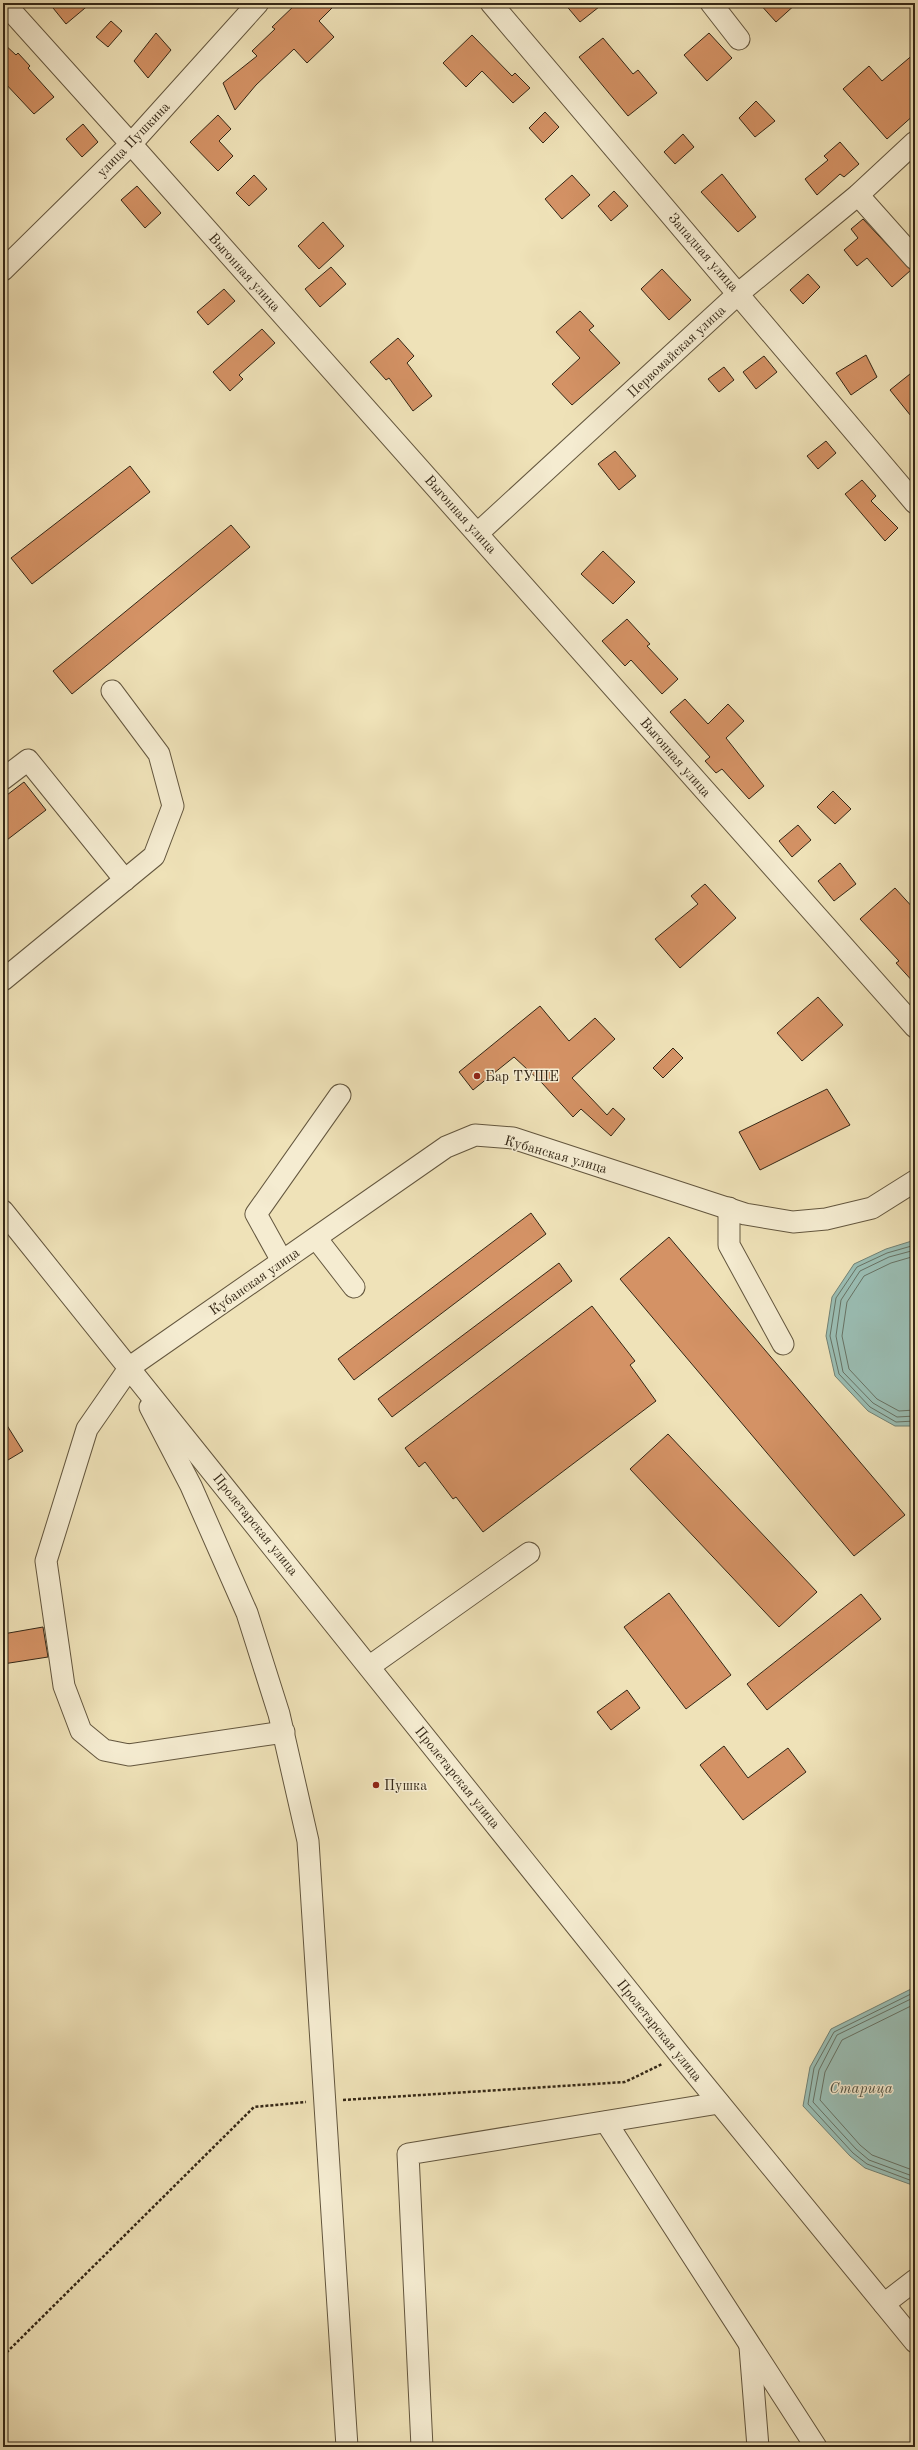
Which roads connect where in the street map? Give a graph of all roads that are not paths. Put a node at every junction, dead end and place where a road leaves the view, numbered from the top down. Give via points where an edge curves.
1 (4, 3) edge
2 (258, 3) edge
3 (490, 3) edge
4 (711, 3) edge
5 (739, 39) dead end
6 (915, 142) edge
7 (131, 144) junction
8 (858, 195) junction
9 (915, 259) edge
10 (3, 270) edge
11 (739, 293) junction
12 (915, 503) edge
13 (478, 533) junction
14 (112, 691) dead end
15 (3, 779) edge
16 (125, 880) junction
17 (3, 980) edge
18 (915, 1027) edge
19 (340, 1095) dead end
20 (915, 1181) edge
21 (729, 1208) junction
22 (3, 1211) edge
23 (316, 1238) junction
24 (282, 1261) junction
25 (354, 1287) dead end
26 (783, 1344) dead end
27 (130, 1367) junction
28 (529, 1553) dead end
29 (370, 1666) junction
30 (284, 1732) junction
31 (719, 2103) junction
32 (606, 2122) junction
33 (915, 2280) edge
34 (884, 2304) junction
35 (915, 2342) edge
36 (750, 2345) junction
37 (346, 2447) edge
38 (422, 2447) edge
39 (758, 2447) edge
40 (816, 2447) edge

1 - 7 street, Выгонная улица
2 - 7 street, улица Пушкина
3 - 11 street, Западная улица
4 - 5 street
6 - 8 street, Первомайская улица
7 - 10 street, улица Пушкина
7 - 13 street, Выгонная улица
8 - 9 street
8 - 11 street, Первомайская улица
11 - 12 street, Западная улица
11 - 13 street, Первомайская улица
13 - 18 street, Выгонная улица
14 - 16 street via 159,754 173,806 154,856
15 - 16 street via 28,760
16 - 17 street
19 - 24 street via 256,1214
20 - 21 street, Кубанская улица via 872,1208 826,1219 793,1222 745,1214
21 - 23 street, Кубанская улица via 513,1138 475,1136 446,1147
21 - 26 street via 730,1245
22 - 27 street, Пролетарская улица
23 - 24 street, Кубанская улица
23 - 25 street
24 - 27 street, Кубанская улица
27 - 29 street, Пролетарская улица
27 - 30 street via 191,1486 247,1613
27 - 30 street via 87,1429 46,1561 64,1686 81,1731 104,1750 129,1755
28 - 29 street
29 - 31 street, Пролетарская улица
30 - 37 street via 308,1841
31 - 32 street
31 - 34 street, Пролетарская улица
32 - 36 street
32 - 38 street via 408,2154
33 - 34 street
34 - 35 street, Пролетарская улица
36 - 39 street
36 - 40 street

